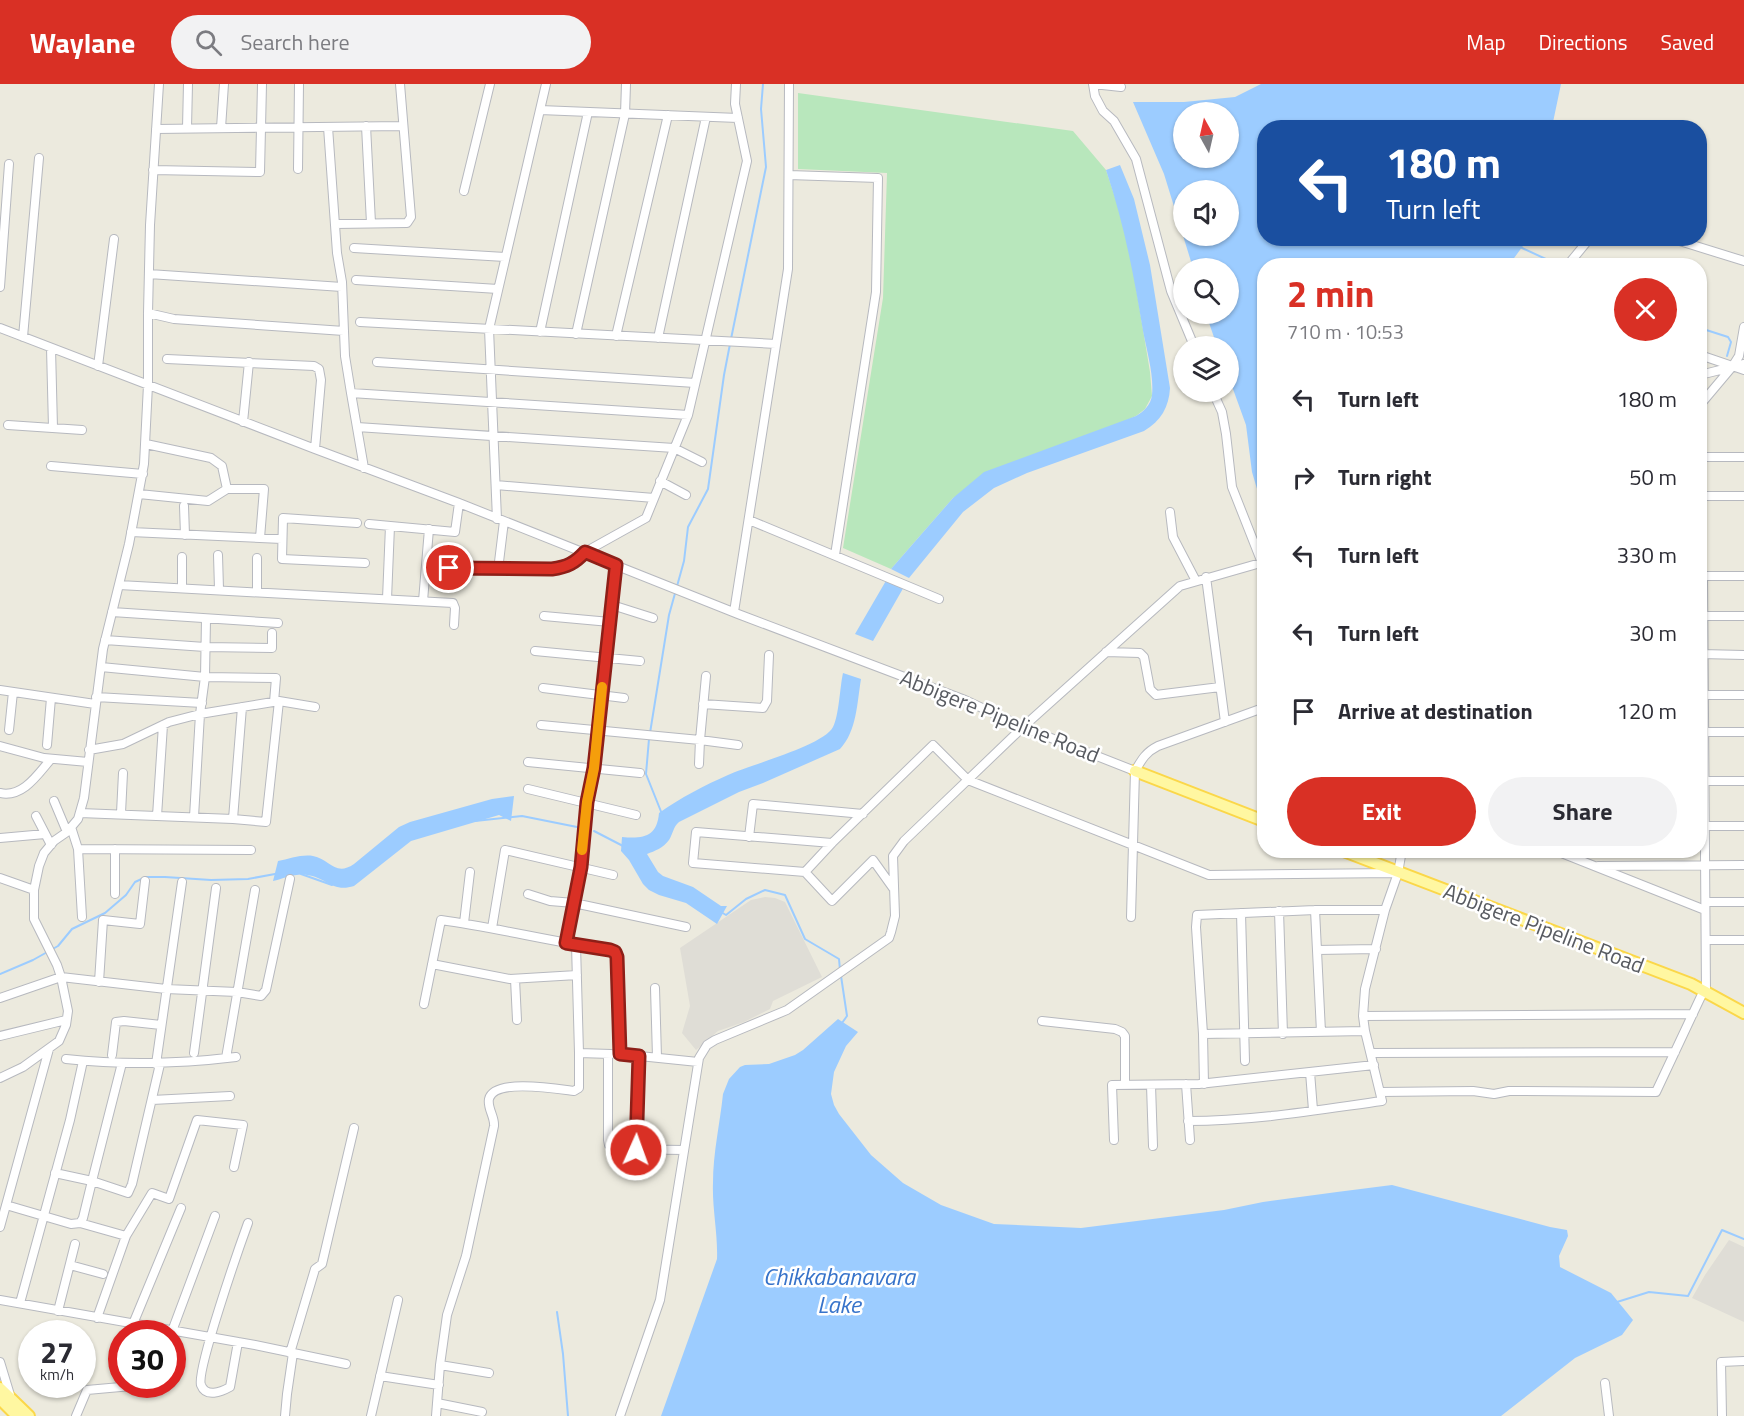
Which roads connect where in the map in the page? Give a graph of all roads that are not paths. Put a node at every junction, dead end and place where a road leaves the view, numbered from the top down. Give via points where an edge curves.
1 (159, 84) edge
2 (188, 84) edge
3 (224, 84) edge
4 (262, 84) edge
5 (299, 84) edge
6 (400, 84) edge
7 (490, 84) edge
8 (546, 84) edge
9 (626, 84) edge
10 (736, 84) edge
11 (789, 84) edge
12 (1093, 84) edge
13 (1120, 87) dead end
14 (540, 110) junction
15 (588, 112) junction
16 (626, 114) junction
17 (668, 115) junction
18 (706, 117) junction
19 (738, 118) junction
20 (366, 126) junction
21 (403, 126) junction
22 (298, 127) junction
23 (328, 127) junction
24 (187, 128) junction
25 (221, 128) junction
26 (260, 128) junction
27 (156, 129) junction
28 (39, 158) dead end
29 (9, 164) dead end
30 (298, 169) dead end
31 (153, 170) junction
32 (789, 176) junction
33 (464, 191) dead end
34 (371, 223) junction
35 (335, 224) junction
36 (114, 239) dead end
37 (1583, 246) edge
38 (1696, 246) edge
39 (354, 248) dead end
40 (505, 257) junction
41 (1574, 258) edge
42 (1744, 261) edge
43 (149, 274) junction
44 (356, 280) dead end
45 (0, 287) edge
46 (342, 287) junction
47 (498, 289) junction
48 (148, 313) junction
49 (360, 322) dead end
50 (1744, 327) edge
51 (0, 328) edge
52 (489, 329) junction
53 (344, 331) junction
54 (540, 332) junction
55 (576, 334) junction
56 (616, 336) junction
57 (1190, 336) edge
58 (23, 337) junction
59 (658, 338) junction
60 (705, 341) junction
61 (776, 344) junction
62 (51, 348) junction
63 (1707, 358) edge
64 (167, 359) dead end
65 (249, 362) junction
66 (377, 362) dead end
67 (1744, 364) edge
68 (98, 366) junction
69 (1732, 367) junction
70 (491, 370) junction
71 (1744, 370) edge
72 (1707, 373) edge
73 (695, 383) junction
74 (148, 385) junction
75 (351, 393) junction
76 (1707, 397) edge
77 (493, 402) junction
78 (1218, 402) edge
79 (688, 415) junction
80 (243, 422) junction
81 (8, 425) dead end
82 (357, 427) junction
83 (53, 428) junction
84 (82, 430) dead end
85 (494, 436) junction
86 (146, 444) junction
87 (674, 448) junction
88 (315, 449) junction
89 (1707, 457) edge
90 (1744, 457) edge
91 (702, 462) dead end
92 (51, 466) dead end
93 (364, 468) junction
94 (143, 474) junction
95 (660, 481) junction
96 (496, 485) junction
97 (227, 489) junction
98 (139, 494) junction
99 (686, 495) dead end
100 (1707, 496) edge
101 (1744, 496) edge
102 (654, 498) junction
103 (459, 503) junction
104 (184, 506) dead end
105 (1170, 512) dead end
106 (501, 520) junction
107 (749, 520) junction
108 (357, 523) dead end
109 (369, 524) dead end
110 (390, 526) junction
111 (429, 529) junction
112 (131, 532) junction
113 (185, 535) junction
114 (260, 538) junction
115 (282, 538) junction
116 (1257, 547) edge
117 (585, 552) junction
118 (218, 555) dead end
119 (835, 555) junction
120 (182, 557) dead end
121 (257, 558) dead end
122 (365, 563) dead end
123 (1257, 564) edge
124 (616, 565) junction
125 (426, 567) junction
126 (498, 570) junction
127 (1707, 576) edge
128 (1744, 576) edge
129 (1206, 577) junction
130 (1196, 581) junction
131 (119, 585) junction
132 (182, 588) junction
133 (219, 590) junction
134 (257, 592) junction
135 (387, 599) junction
136 (939, 599) dead end
137 (423, 601) junction
138 (612, 605) junction
139 (112, 612) junction
140 (734, 612) junction
141 (544, 616) dead end
142 (1707, 616) edge
143 (1744, 616) edge
144 (652, 618) dead end
145 (206, 619) junction
146 (610, 622) junction
147 (278, 623) dead end
148 (454, 625) dead end
149 (272, 633) dead end
150 (105, 640) junction
151 (205, 647) junction
152 (535, 651) dead end
153 (1106, 652) junction
154 (1707, 654) edge
155 (769, 655) dead end
156 (1744, 655) edge
157 (606, 658) junction
158 (640, 661) dead end
159 (100, 667) junction
160 (706, 676) dead end
161 (205, 677) junction
162 (1220, 687) junction
163 (543, 688) dead end
164 (0, 690) edge
165 (13, 692) junction
166 (602, 695) junction
167 (1707, 695) edge
168 (1744, 695) edge
169 (51, 698) junction
170 (624, 698) dead end
171 (96, 700) junction
172 (277, 701) junction
173 (202, 703) junction
174 (703, 704) junction
175 (242, 707) junction
176 (315, 707) dead end
177 (1257, 710) edge
178 (200, 714) junction
179 (1225, 722) junction
180 (163, 725) junction
181 (541, 725) dead end
182 (1023, 727) junction
183 (9, 730) dead end
184 (597, 732) junction
185 (1707, 732) edge
186 (1744, 732) edge
187 (700, 740) junction
188 (47, 745) dead end
189 (738, 745) dead end
190 (0, 746) edge
191 (89, 750) junction
192 (51, 759) junction
193 (88, 762) junction
194 (528, 762) dead end
195 (699, 764) dead end
196 (594, 768) junction
197 (1135, 771) junction
198 (123, 773) dead end
199 (640, 773) dead end
200 (968, 780) junction
201 (1707, 781) edge
202 (1744, 781) edge
203 (528, 789) dead end
204 (0, 793) edge
205 (54, 801) dead end
206 (587, 802) junction
207 (80, 813) junction
208 (121, 813) junction
209 (863, 814) junction
210 (636, 815) dead end
211 (36, 816) dead end
212 (157, 816) junction
213 (194, 817) junction
214 (1257, 818) edge
215 (233, 819) junction
216 (1707, 826) edge
217 (1744, 826) edge
218 (69, 830) junction
219 (45, 834) junction
220 (749, 837) junction
221 (0, 838) edge
222 (832, 843) junction
223 (51, 845) junction
224 (1133, 845) junction
225 (78, 849) junction
226 (115, 849) junction
227 (251, 850) dead end
228 (1361, 858) edge
229 (1401, 858) edge
230 (1574, 858) edge
231 (1704, 858) edge
232 (1705, 865) junction
233 (1744, 865) edge
234 (1594, 866) junction
235 (581, 867) junction
236 (470, 872) dead end
237 (805, 872) junction
238 (1398, 873) junction
239 (613, 875) dead end
240 (0, 878) edge
241 (290, 879) dead end
242 (145, 881) dead end
243 (182, 882) dead end
244 (216, 888) dead end
245 (894, 889) junction
246 (34, 890) junction
247 (255, 890) dead end
248 (115, 894) dead end
249 (528, 894) dead end
250 (1744, 902) edge
251 (574, 903) junction
252 (1706, 906) junction
253 (1315, 910) junction
254 (1385, 910) junction
255 (1278, 911) junction
256 (1241, 913) junction
257 (82, 917) dead end
258 (1131, 917) dead end
259 (464, 923) junction
260 (686, 927) dead end
261 (492, 928) junction
262 (1708, 939) dead end
263 (1744, 940) edge
264 (566, 943) junction
265 (576, 945) junction
266 (1376, 949) junction
267 (1317, 950) junction
268 (432, 964) junction
269 (577, 975) junction
270 (61, 977) junction
271 (515, 979) junction
272 (99, 981) junction
273 (655, 988) dead end
274 (166, 989) junction
275 (203, 991) junction
276 (1705, 991) junction
277 (237, 992) junction
278 (0, 998) edge
279 (424, 1004) dead end
280 (1744, 1013) edge
281 (1693, 1014) junction
282 (1363, 1016) junction
283 (66, 1020) junction
284 (517, 1020) dead end
285 (1042, 1021) dead end
286 (161, 1025) junction
287 (1365, 1031) junction
288 (1321, 1032) junction
289 (1244, 1033) junction
290 (1203, 1034) junction
291 (1283, 1034) junction
292 (0, 1036) edge
293 (49, 1049) junction
294 (1675, 1052) junction
295 (194, 1053) dead end
296 (579, 1053) junction
297 (1371, 1053) junction
298 (608, 1054) junction
299 (620, 1054) junction
300 (112, 1055) dead end
301 (639, 1056) junction
302 (236, 1057) dead end
303 (657, 1057) junction
304 (66, 1059) dead end
305 (226, 1059) junction
306 (82, 1061) junction
307 (1245, 1061) dead end
308 (698, 1062) junction
309 (122, 1063) junction
310 (158, 1064) junction
311 (1374, 1065) junction
312 (1310, 1072) junction
313 (0, 1078) edge
314 (1186, 1084) junction
315 (1204, 1084) junction
316 (1125, 1085) junction
317 (1151, 1085) junction
318 (1380, 1092) junction
319 (230, 1096) dead end
320 (152, 1100) junction
321 (1313, 1110) junction
322 (1188, 1121) junction
323 (354, 1128) dead end
324 (1114, 1140) dead end
325 (1190, 1140) dead end
326 (1153, 1146) dead end
327 (636, 1150) junction
328 (684, 1150) junction
329 (234, 1167) dead end
330 (55, 1173) junction
331 (92, 1181) junction
332 (6, 1205) junction
333 (181, 1208) dead end
334 (44, 1216) junction
335 (215, 1216) dead end
336 (80, 1223) junction
337 (248, 1223) dead end
338 (0, 1227) edge
339 (126, 1236) junction
340 (75, 1244) dead end
341 (70, 1265) junction
342 (103, 1274) dead end
343 (0, 1300) edge
344 (398, 1300) dead end
345 (20, 1303) junction
346 (58, 1311) junction
347 (97, 1318) junction
348 (109, 1320) edge
349 (135, 1320) edge
350 (176, 1320) edge
351 (186, 1334) edge
352 (210, 1337) junction
353 (238, 1342) junction
354 (292, 1353) junction
355 (1744, 1361) edge
356 (0, 1362) edge
357 (346, 1364) dead end
358 (440, 1365) junction
359 (489, 1373) dead end
360 (380, 1376) junction
361 (1605, 1383) dead end
362 (439, 1385) junction
363 (0, 1388) edge
364 (108, 1388) edge
365 (5, 1400) edge
366 (437, 1403) junction
367 (482, 1412) dead end
368 (17, 1416) edge
369 (29, 1416) edge
370 (76, 1416) edge
371 (285, 1416) edge
372 (371, 1416) edge
373 (436, 1416) edge
374 (620, 1416) edge
375 (1609, 1416) edge
376 (1722, 1416) edge

1 - 27 street
2 - 24 street
3 - 25 street
4 - 26 street
5 - 22 street
6 - 21 street
7 - 33 street
8 - 14 street
9 - 16 street
10 - 19 street
11 - 32 street
12 - 13 street
12 - 57 street via 1103,111 1114,121 1136,159 1171,291
14 - 15 street
14 - 40 street
15 - 16 street
15 - 54 street
16 - 17 street
16 - 55 street
17 - 18 street
17 - 56 street
18 - 19 street
18 - 59 street
19 - 60 street via 747,161
20 - 21 street
20 - 23 street
20 - 34 street
21 - 34 street via 411,217 407,223
22 - 23 street
22 - 26 street
22 - 30 street
23 - 35 street
24 - 25 street
24 - 27 street
25 - 26 street
26 - 31 street via 260,172
27 - 31 street
28 - 58 street
29 - 45 street
31 - 43 street
32 - 61 street via 788,269
32 - 119 street via 878,178 876,291
34 - 35 street
35 - 46 street
36 - 68 street
37 - 41 street
38 - 42 street
39 - 40 street
40 - 47 street
43 - 46 street
43 - 48 street
44 - 47 street
46 - 53 street
47 - 52 street
48 - 53 street
48 - 74 street
49 - 52 street
50 - 69 street via 1739,356
51 - 58 street, Abbigere Pipeline Road
52 - 54 street
52 - 70 street
53 - 75 street
54 - 55 street
55 - 56 street
56 - 59 street
58 - 62 street, Abbigere Pipeline Road
59 - 60 street
60 - 61 street
60 - 73 street
61 - 107 street
62 - 68 street, Abbigere Pipeline Road
62 - 83 street
63 - 69 street
64 - 65 street
65 - 80 street
65 - 88 street via 319,369
66 - 70 street
67 - 69 street
68 - 74 street, Abbigere Pipeline Road
69 - 71 street
69 - 72 street
69 - 76 street
70 - 73 street
70 - 77 street
73 - 79 street
74 - 80 street, Abbigere Pipeline Road
74 - 86 street
75 - 77 street
75 - 82 street
77 - 79 street
77 - 85 street
78 - 116 street via 1232,487
79 - 87 street
80 - 88 street, Abbigere Pipeline Road
81 - 83 street
82 - 85 street
82 - 93 street
83 - 84 street
85 - 87 street
85 - 96 street
86 - 94 street
86 - 97 street via 211,458 222,466
87 - 91 street
87 - 95 street
88 - 93 street, Abbigere Pipeline Road
89 - 90 street
92 - 94 street
93 - 103 street, Abbigere Pipeline Road
94 - 98 street
95 - 99 street
95 - 102 street
96 - 102 street
96 - 106 street
97 - 98 street via 208,501
97 - 114 street via 264,489
98 - 112 street
100 - 101 street
102 - 117 street via 646,518
103 - 106 street, Abbigere Pipeline Road
103 - 111 street via 455,532
104 - 113 street
105 - 130 street via 1173,537
106 - 117 street, Abbigere Pipeline Road
106 - 126 street
107 - 119 street
107 - 140 street
108 - 115 street via 283,518
109 - 110 street
110 - 111 street
110 - 135 street
111 - 125 street
112 - 113 street
112 - 131 street
113 - 114 street
114 - 115 street
115 - 122 street via 282,559
117 - 124 street, Abbigere Pipeline Road
117 - 126 street via 567,567
118 - 133 street
119 - 136 street
120 - 132 street
121 - 134 street
123 - 129 street
124 - 138 street
124 - 140 street, Abbigere Pipeline Road
125 - 126 street
125 - 137 street
127 - 128 street
129 - 130 street
129 - 162 street
130 - 153 street via 1180,586
131 - 132 street
131 - 139 street
132 - 133 street
133 - 134 street
134 - 135 street
135 - 137 street
137 - 148 street via 453,603
138 - 144 street
138 - 146 street
139 - 145 street
139 - 150 street
140 - 182 street, Abbigere Pipeline Road via 965,700
141 - 146 street
142 - 143 street
145 - 147 street
145 - 151 street
146 - 157 street
149 - 151 street via 272,648
150 - 151 street
150 - 159 street
151 - 161 street
152 - 157 street
153 - 162 street via 1140,653 1150,689 1156,695
153 - 182 street
154 - 156 street
155 - 174 street via 763,708
157 - 158 street
157 - 166 street
159 - 161 street
159 - 171 street
160 - 174 street
161 - 172 street via 276,678
161 - 173 street
162 - 179 street
163 - 166 street
164 - 165 street
165 - 169 street
165 - 183 street
166 - 170 street
166 - 184 street
167 - 168 street
169 - 171 street
169 - 188 street
171 - 173 street
171 - 191 street
172 - 175 street
172 - 176 street
172 - 215 street via 266,822
173 - 178 street
174 - 187 street
175 - 178 street
175 - 215 street
177 - 179 street
178 - 180 street
178 - 213 street
179 - 197 street via 1148,751
180 - 191 street via 123,744
180 - 212 street
181 - 184 street
182 - 197 street, Abbigere Pipeline Road
182 - 200 street
184 - 187 street
184 - 196 street
185 - 186 street
187 - 189 street
187 - 195 street
190 - 192 street
191 - 193 street
192 - 193 street
192 - 204 street via 24,788
193 - 207 street
194 - 196 street
196 - 199 street
196 - 206 street
197 - 214 main road, Abbigere Pipeline Road
197 - 224 street
198 - 208 street
200 - 209 street via 933,745
200 - 224 street
200 - 245 street via 897,849 893,856
201 - 202 street
203 - 206 street
205 - 218 street
206 - 210 street
206 - 235 street
207 - 208 street
207 - 218 street
208 - 212 street
209 - 220 street via 753,804
209 - 222 street
211 - 219 street
212 - 213 street
213 - 215 street
216 - 217 street
218 - 223 street
218 - 225 street
219 - 221 street
219 - 223 street
220 - 222 street
220 - 237 street via 696,832 693,863
222 - 237 street
223 - 246 street via 39,866
224 - 238 street via 1209,875
224 - 258 street
225 - 226 street
225 - 257 street
226 - 227 street
226 - 248 street
228 - 238 main road, Abbigere Pipeline Road
229 - 238 street
230 - 234 street
231 - 232 street
232 - 233 street
232 - 234 street
232 - 252 street
234 - 252 street
235 - 239 street
235 - 251 street
235 - 261 street via 505,850
236 - 259 street
237 - 245 street via 832,901 873,860
238 - 254 street
238 - 276 main road, Abbigere Pipeline Road
240 - 246 street
241 - 277 street via 265,993 261,996
242 - 272 street via 140,924 103,920
243 - 274 street
244 - 275 street
245 - 308 street via 895,916 885,941 787,1010 715,1040
246 - 270 street via 34,919
247 - 277 street
249 - 251 street
250 - 252 street
251 - 260 street
251 - 264 street
252 - 276 street
253 - 254 street
253 - 255 street
253 - 267 street
254 - 266 street
255 - 256 street
255 - 291 street
256 - 289 street
256 - 290 street via 1197,915
259 - 261 street
259 - 268 street via 441,920
261 - 264 street
262 - 263 street
264 - 265 street
265 - 269 street
265 - 299 street via 615,952
266 - 267 street
266 - 282 street
267 - 288 street
268 - 271 street
268 - 279 street
269 - 271 street
269 - 296 street
270 - 272 street
270 - 278 street
270 - 283 street via 68,1011
271 - 284 street
272 - 274 street
273 - 303 street
274 - 275 street
274 - 286 street
275 - 277 street
275 - 295 street
276 - 280 main road, Abbigere Pipeline Road
276 - 281 street
277 - 305 street
281 - 282 street
281 - 294 street
282 - 287 street
283 - 292 street
283 - 293 street via 59,1041
285 - 316 street via 1122,1032
286 - 300 street via 116,1022
286 - 310 street
287 - 288 street
287 - 297 street
288 - 291 street
289 - 290 street
289 - 291 street
289 - 307 street
290 - 315 street
293 - 313 street via 23,1068
293 - 332 street
294 - 297 street
294 - 318 street via 1656,1092
296 - 298 street
296 - 358 street via 579,1088 574,1091 508,1087 494,1090 489,1097 494,1126 466,1256 447,1315
297 - 311 street
298 - 299 street
298 - 327 street via 609,1146
299 - 301 street
301 - 303 street
301 - 327 street
302 - 305 street
303 - 308 street
304 - 306 street
305 - 310 street
306 - 309 street
306 - 330 street
308 - 328 street
309 - 310 street
309 - 331 street
310 - 320 street
311 - 312 street
311 - 318 street
312 - 315 street
312 - 321 street
314 - 315 street
314 - 317 street
314 - 322 street
316 - 317 street
316 - 324 street via 1112,1085
317 - 326 street
318 - 321 street via 1382,1101
319 - 320 street
320 - 331 street via 128,1193
321 - 322 street via 1228,1121
322 - 325 street
323 - 354 street via 322,1264 315,1269
327 - 328 street
328 - 374 street via 660,1300
329 - 339 street via 243,1125 197,1120 169,1199 152,1193
330 - 331 street
330 - 334 street
331 - 336 street
332 - 334 street
332 - 338 street
333 - 349 street
334 - 336 street
334 - 345 street
335 - 350 street
336 - 339 street
337 - 352 street
339 - 347 street
340 - 341 street
341 - 342 street
341 - 346 street
343 - 345 street
344 - 360 street
345 - 346 street
346 - 347 street
347 - 348 street
351 - 352 street
352 - 353 street
352 - 353 street via 200,1381 212,1393 230,1387
353 - 354 street
354 - 357 street
354 - 371 street
355 - 376 street via 1721,1362
356 - 365 street
358 - 359 street
358 - 362 street
360 - 362 street
360 - 372 street
361 - 375 street
362 - 366 street
363 - 365 main road
364 - 370 street via 87,1390
365 - 368 main road
365 - 369 main road
366 - 367 street
366 - 373 street

